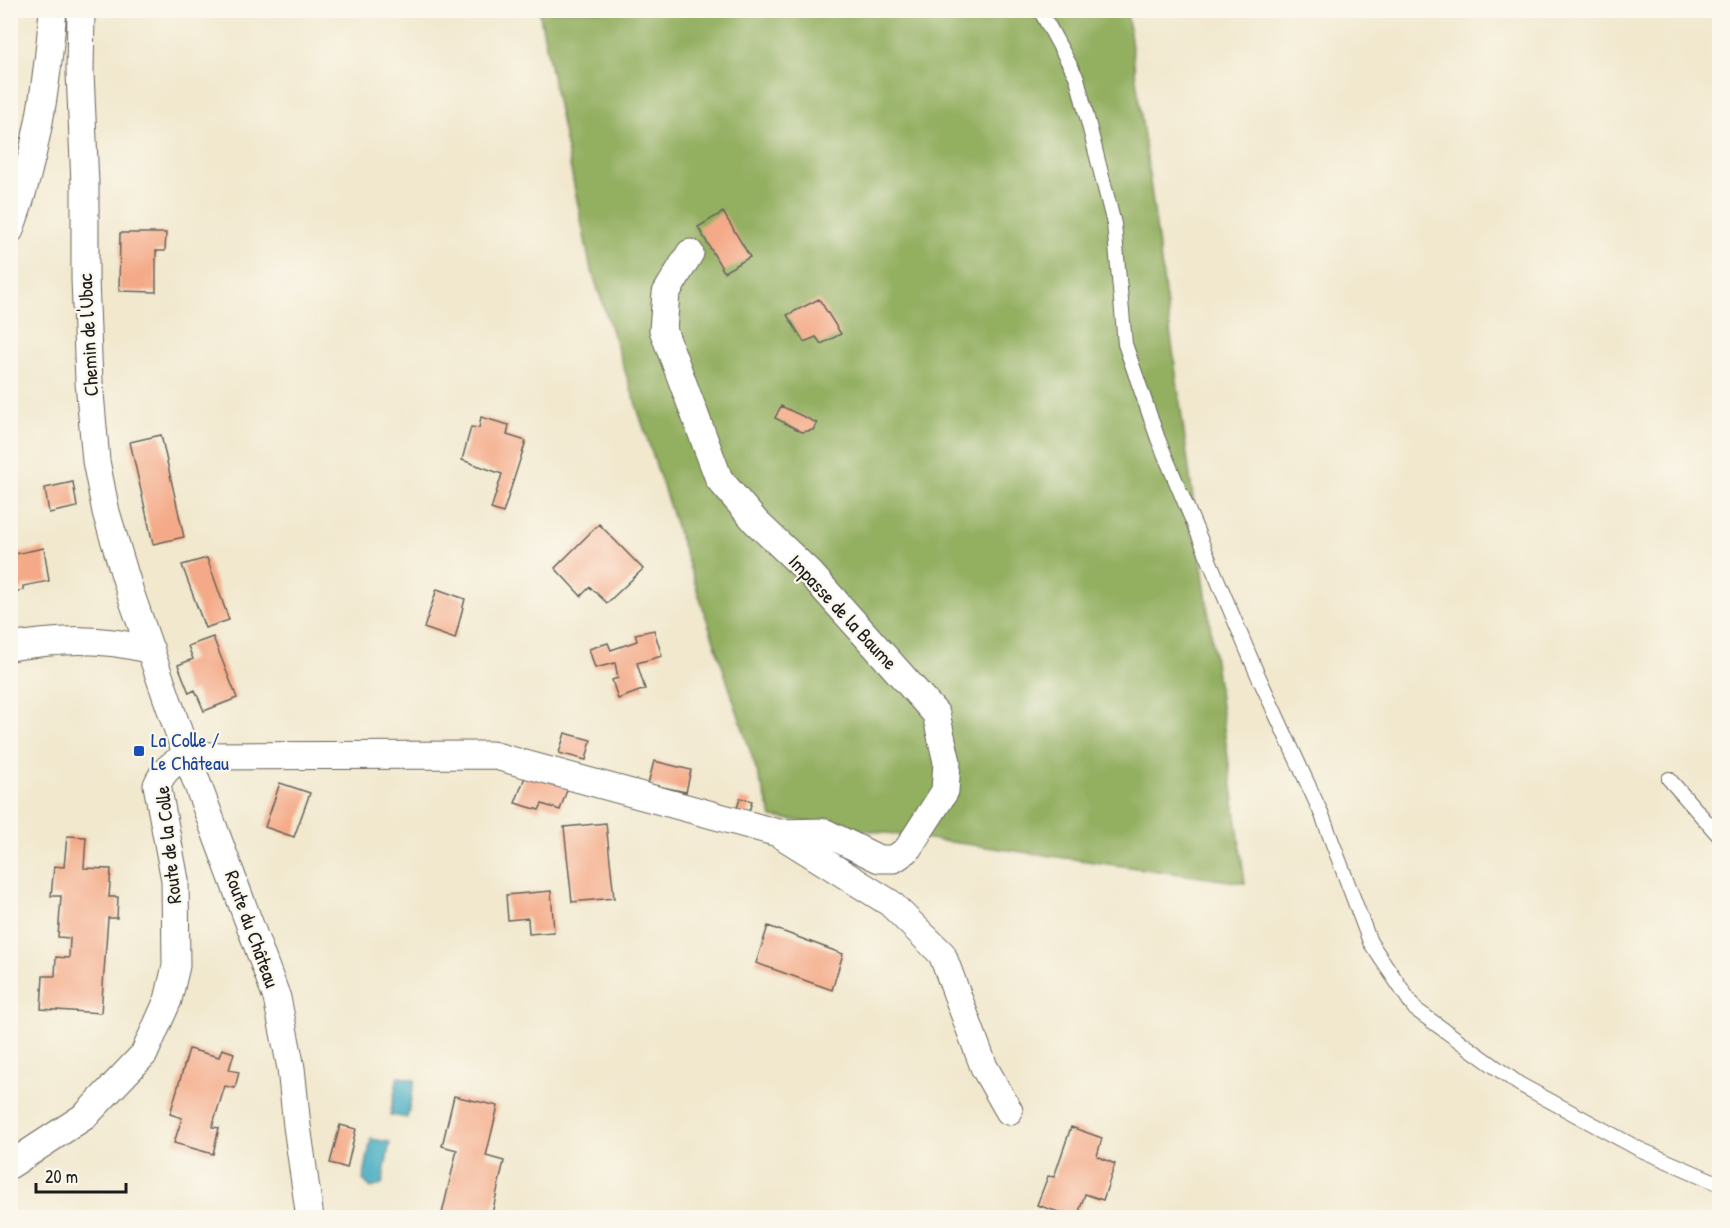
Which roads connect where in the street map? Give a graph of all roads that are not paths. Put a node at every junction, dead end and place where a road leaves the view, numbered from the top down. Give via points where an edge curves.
1 (53, 10) edge
2 (81, 10) edge
3 (1040, 10) edge
4 (10, 230) edge
5 (690, 253) dead end
6 (10, 647) edge
7 (151, 650) junction
8 (186, 756) junction
9 (1669, 779) dead end
10 (778, 833) junction
11 (1719, 837) edge
12 (1009, 1111) dead end
13 (10, 1165) edge
14 (1719, 1184) edge
15 (310, 1218) edge

1 - 4 street via 48,75 24,193
2 - 7 street, Chemin de l'Ubac via 85,279 96,461 106,512
3 - 14 lane via 1077,78 1114,224 1125,344 1158,439 1256,671 1322,814 1370,942 1416,1009 1518,1084 1639,1149
5 - 10 street, Impasse de la Baume via 666,293 663,330 719,479 756,522 809,572 936,714 947,762 945,791 908,850 894,860 879,859 824,832
6 - 7 street via 83,640
7 - 8 street, Route du Château
8 - 10 street via 492,755
8 - 13 street, Route de la Colle via 162,773 158,785 175,880 176,966 168,1000 144,1054 85,1116
8 - 15 street, Route du Château via 278,998
9 - 11 lane
10 - 12 street via 891,903 942,954 984,1067

